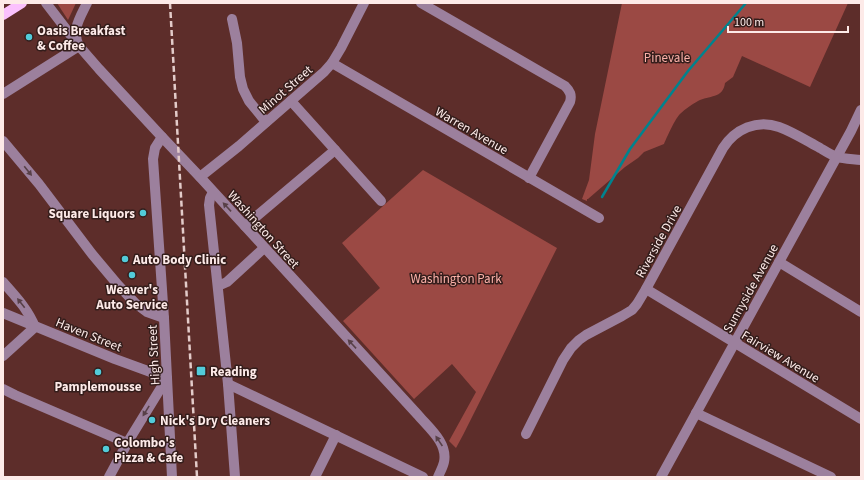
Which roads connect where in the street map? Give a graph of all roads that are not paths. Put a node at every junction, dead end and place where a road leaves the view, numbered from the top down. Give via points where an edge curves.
1 (22, 3) edge
2 (46, 3) edge
3 (87, 3) edge
4 (364, 3) edge
5 (421, 3) edge
6 (3, 15) edge
7 (232, 19) dead end
8 (79, 46) junction
9 (332, 63) junction
10 (3, 94) edge
11 (292, 101) junction
12 (861, 110) edge
13 (266, 122) junction
14 (162, 137) junction
15 (3, 141) edge
16 (335, 150) junction
17 (836, 157) junction
18 (861, 160) edge
19 (200, 177) junction
20 (529, 178) junction
21 (213, 192) junction
22 (381, 201) dead end
23 (599, 218) dead end
24 (245, 226) junction
25 (264, 248) junction
26 (779, 262) junction
27 (3, 282) edge
28 (218, 286) junction
29 (646, 289) junction
30 (861, 312) edge
31 (3, 314) edge
32 (164, 318) junction
33 (35, 327) junction
34 (734, 342) junction
35 (3, 356) edge
36 (167, 378) junction
37 (228, 384) junction
38 (3, 389) edge
39 (696, 413) junction
40 (861, 419) edge
41 (526, 434) dead end
42 (336, 435) junction
43 (127, 443) junction
44 (108, 477) edge
45 (172, 477) edge
46 (235, 477) edge
47 (315, 477) edge
48 (423, 477) edge
49 (438, 477) edge
50 (661, 477) edge
51 (831, 477) edge

1 - 6 main road
2 - 8 street, Washington Street
3 - 8 street via 76,27 75,35
4 - 9 street, Minot Street
5 - 20 street via 565,86 571,94 570,102
7 - 13 street via 243,89 248,101
8 - 10 street
8 - 14 street, Washington Street
9 - 11 street, Minot Street
9 - 20 street, Warren Avenue
11 - 13 street, Minot Street
11 - 16 street
12 - 17 street, Sunnyside Avenue
13 - 19 street, Minot Street
14 - 19 street, Washington Street
14 - 32 street, High Street via 153,160
15 -> 32 street via 118,286 147,312
16 - 22 street
16 - 24 street
17 - 18 street
17 - 26 street, Sunnyside Avenue
17 - 29 street, Riverside Drive via 773,125 756,124 739,131 730,138 724,148
19 - 21 street, Washington Street
20 - 23 street, Warren Avenue
24 -> 21 street, Washington Street
21 - 28 street via 209,204
24 - 25 street, Washington Street
25 - 28 street via 236,275
49 -> 25 street, Washington Street via 444,464 444,450 439,440
26 - 30 street
26 - 34 street, Sunnyside Avenue
33 -> 27 street via 22,304
28 - 37 street
29 - 34 street, Fairview Avenue
29 - 41 street, Riverside Drive via 632,310 582,338 568,351
31 - 33 street, Haven Street
32 - 36 street, High Street
33 - 35 street
33 - 36 street, Haven Street
34 - 39 street, Sunnyside Avenue
34 - 40 street, Fairview Avenue
36 -> 43 street
36 - 45 street, High Street
37 - 42 street
37 - 46 street
38 - 43 street
39 - 50 street, Sunnyside Avenue
39 - 51 street
42 - 47 street
42 - 48 street
43 - 44 street

